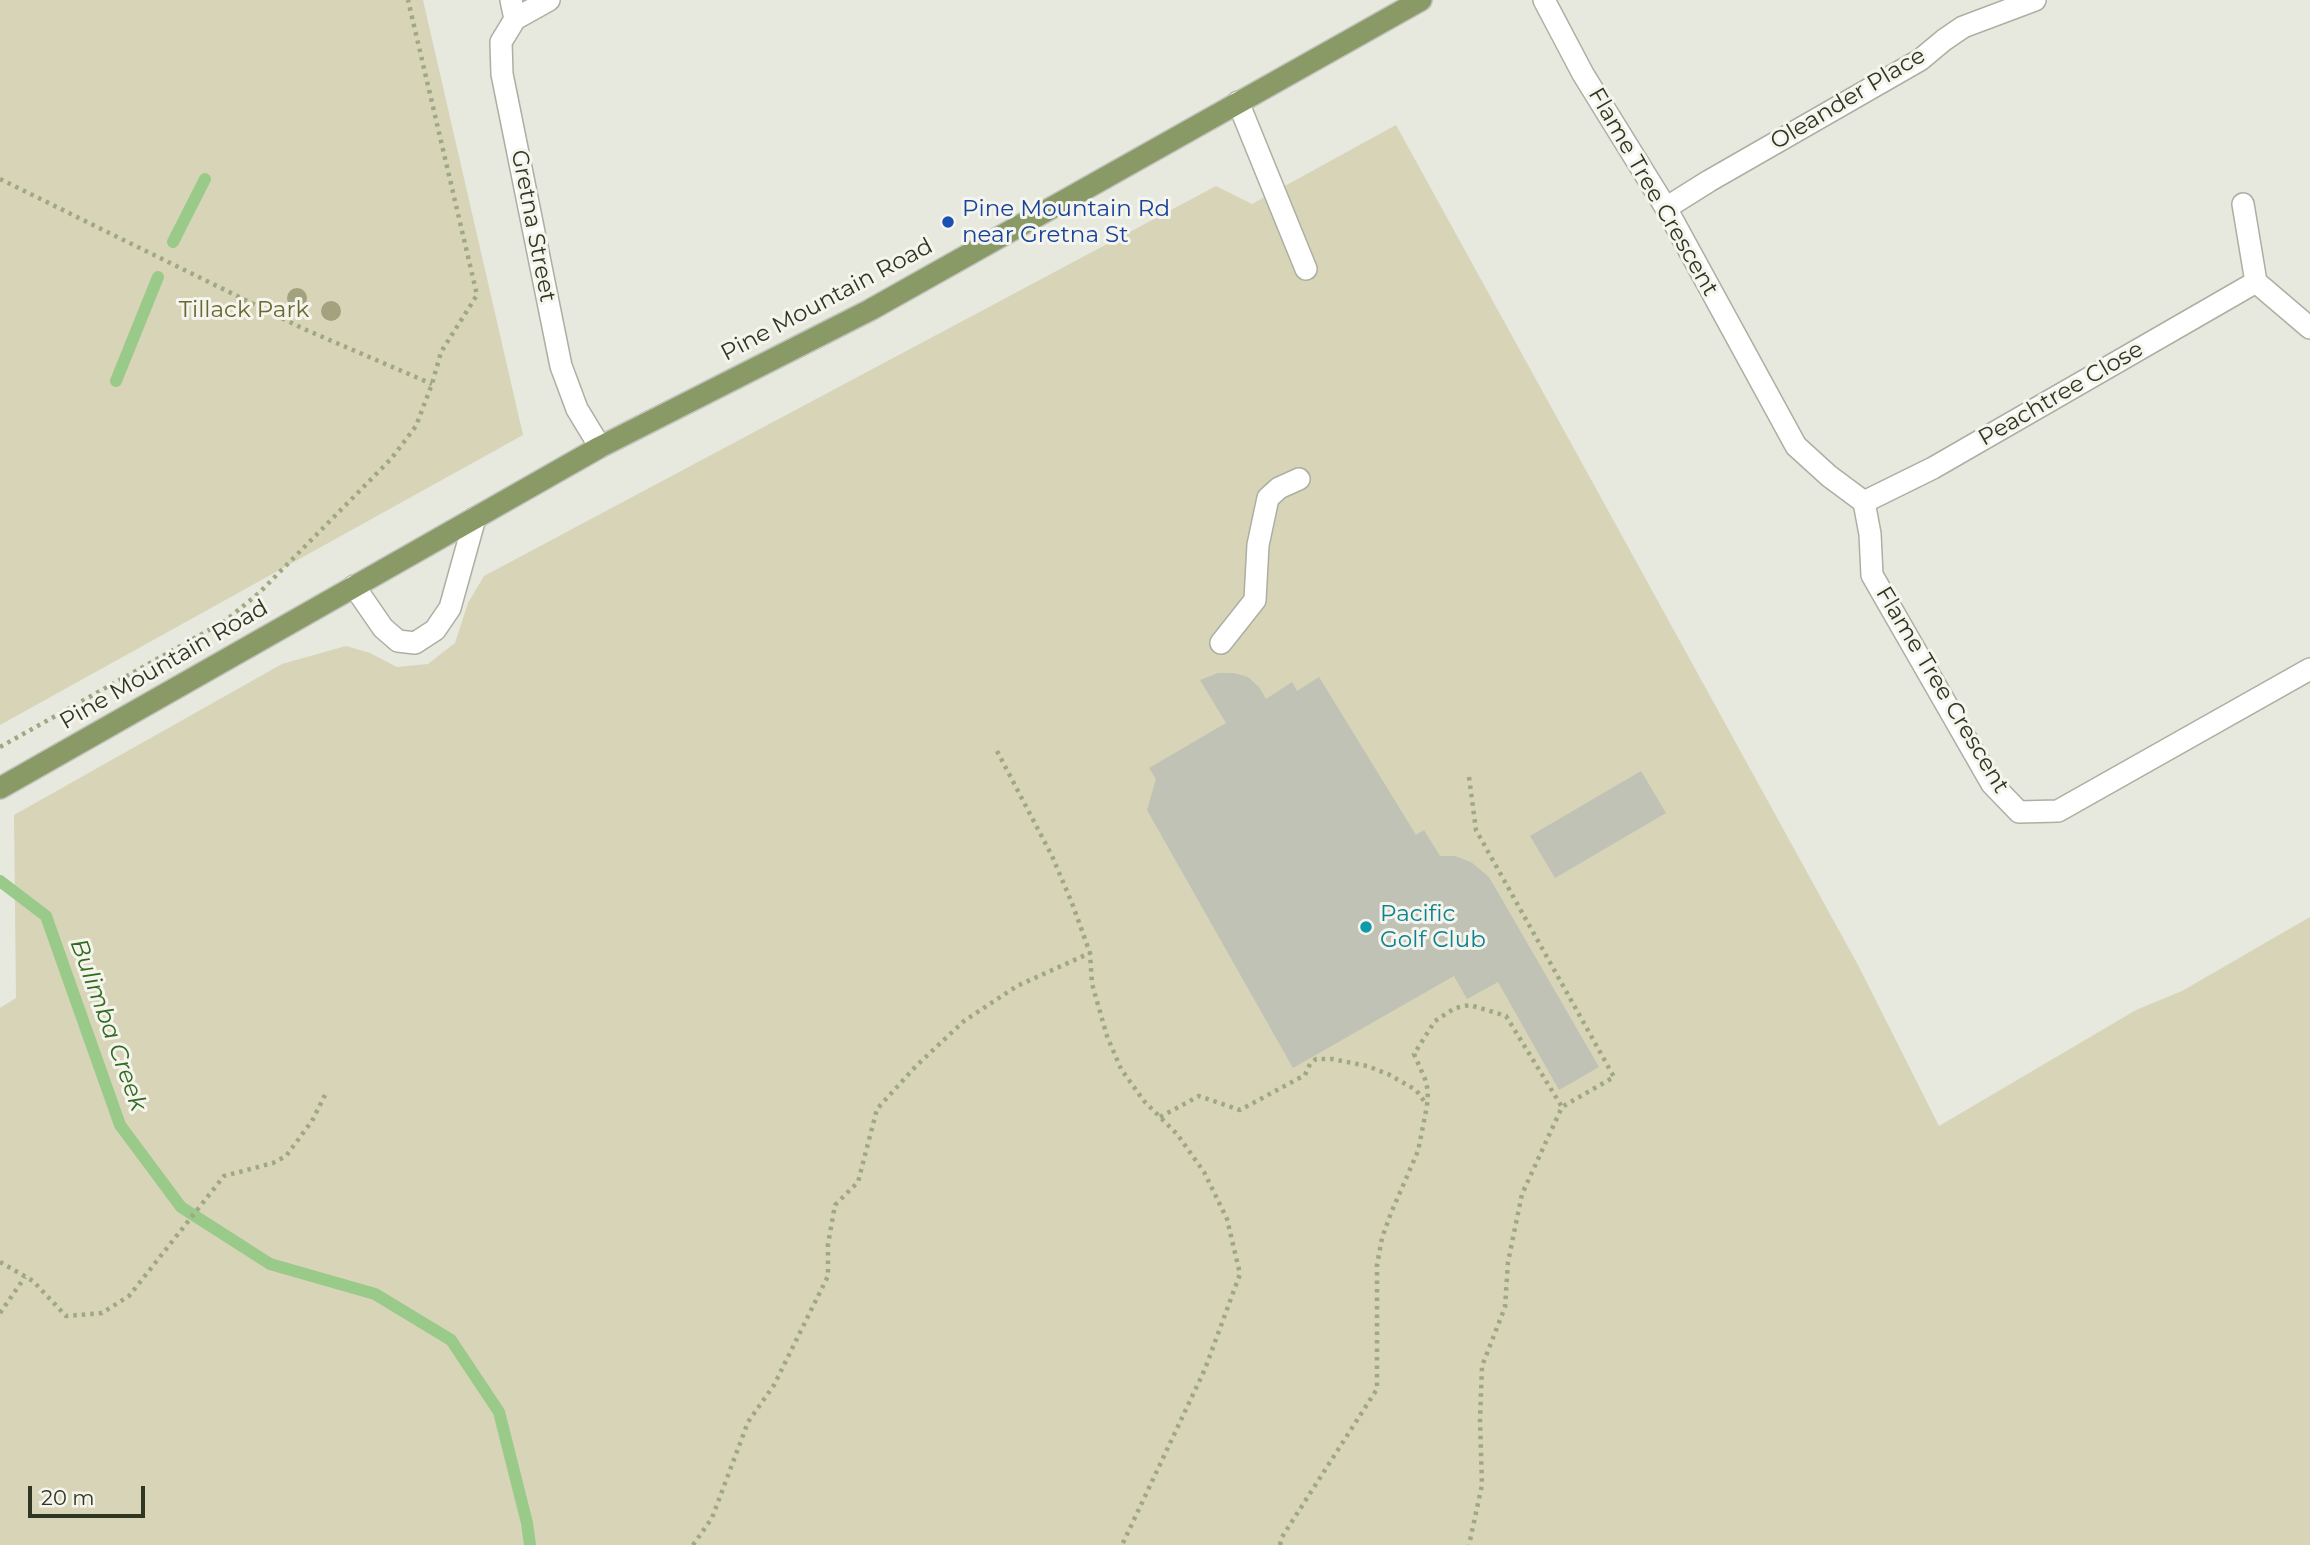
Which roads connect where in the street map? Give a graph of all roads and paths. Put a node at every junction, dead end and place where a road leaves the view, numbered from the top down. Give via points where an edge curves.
1 (408, 0) edge
2 (549, 0) edge
3 (1421, 0) edge
4 (1544, 0) edge
5 (2035, 0) edge
6 (513, 10) edge
7 (1238, 102) junction
8 (0, 179) edge
9 (2243, 204) dead end
10 (1666, 208) junction
11 (1306, 269) dead end
12 (2256, 282) junction
13 (2310, 328) edge
14 (432, 384) junction
15 (600, 447) junction
16 (1299, 479) dead end
17 (1864, 502) junction
18 (475, 518) junction
19 (354, 586) junction
20 (1221, 643) dead end
21 (2310, 670) edge
22 (0, 747) edge
23 (997, 751) dead end
24 (1469, 778) dead end
25 (0, 788) edge
26 (1090, 953) junction
27 (326, 1093) dead end
28 (1427, 1106) junction
29 (1562, 1107) junction
30 (1160, 1117) junction
31 (0, 1262) edge
32 (25, 1277) junction
33 (0, 1313) edge
34 (693, 1545) edge
35 (1122, 1545) edge
36 (1280, 1545) edge
37 (1469, 1545) edge

1 - 14 path via 477,295 440,352
2 - 6 street
3 - 7 main road, Pine Mountain Road
4 - 10 street, Flame Tree Crescent via 1583,74
5 - 10 street, Oleander Place via 1963,27 1920,60
6 - 15 street, Gretna Street via 501,42 502,74 561,366 577,409
7 - 11 street
7 - 15 main road, Pine Mountain Road via 870,310
8 - 14 path via 304,329
9 - 12 street
10 - 17 street, Flame Tree Crescent via 1796,446
12 - 13 street
12 - 17 street, Peachtree Close via 1933,468
14 - 22 path via 416,426 391,459 259,593 225,621
15 - 18 main road, Pine Mountain Road
16 - 20 street via 1268,498 1258,545 1255,600
17 - 21 street, Flame Tree Crescent via 1872,575 1992,784 2019,812 2058,811
18 - 19 main road, Pine Mountain Road
18 - 19 street via 450,608 435,630 415,643 398,641 383,628
19 - 25 main road, Pine Mountain Road
23 - 26 path via 1052,856
24 - 29 path via 1475,830 1614,1077
26 - 30 path via 1092,984 1121,1069
26 - 34 path via 1017,986 964,1021 877,1109 858,1182 835,1205 828,1276 774,1385 748,1422 712,1518
27 - 32 path via 286,1156 224,1176 129,1296 102,1313 66,1316
28 - 29 path via 1425,1079 1413,1054 1435,1021 1455,1008 1470,1006 1506,1016
28 - 30 path via 1416,1090 1388,1074 1367,1066 1316,1059 1305,1075 1240,1110 1199,1096
28 - 36 path via 1418,1151 1382,1238 1377,1265 1377,1389
29 - 37 path via 1522,1194 1508,1262 1505,1307 1482,1366 1482,1485
30 - 35 path via 1204,1172 1227,1219 1240,1274 1205,1369
31 - 32 path
32 - 33 path

